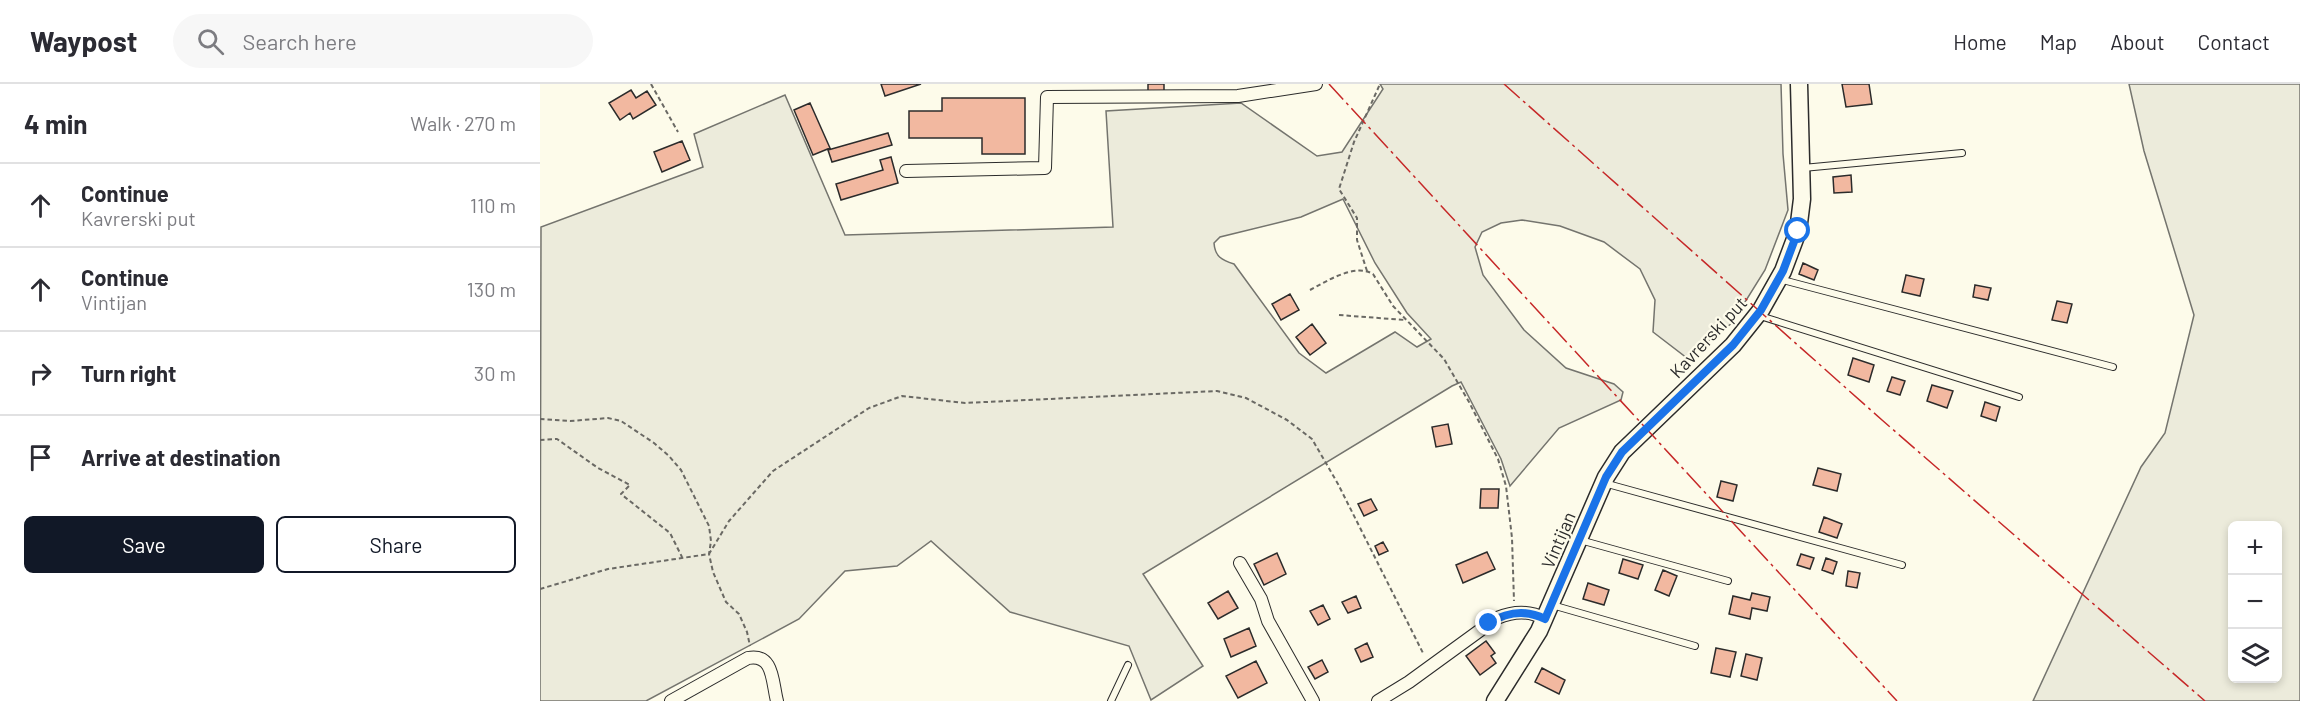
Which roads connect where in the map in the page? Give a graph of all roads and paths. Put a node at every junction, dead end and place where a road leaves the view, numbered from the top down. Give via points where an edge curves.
1 (651, 84) edge
2 (1316, 84) edge
3 (1380, 84) edge
4 (1799, 84) edge
5 (678, 132) dead end
6 (1962, 153) dead end
7 (1803, 168) junction
8 (906, 171) dead end
9 (1368, 271) junction
10 (1779, 279) junction
11 (1310, 290) dead end
12 (1339, 315) dead end
13 (1757, 315) junction
14 (1405, 320) junction
15 (2113, 367) dead end
16 (2019, 397) dead end
17 (1671, 405) joint
18 (540, 419) edge
19 (540, 440) edge
20 (1604, 483) junction
21 (1579, 540) junction
22 (709, 554) junction
23 (682, 557) junction
24 (1240, 563) dead end
25 (1902, 565) dead end
26 (1728, 581) dead end
27 (540, 590) edge
28 (1548, 612) junction
29 (1514, 613) junction
30 (1695, 646) dead end
31 (750, 649) dead end
32 (1128, 665) dead end
33 (1431, 665) junction
34 (671, 701) edge
35 (777, 701) edge
36 (1111, 701) edge
37 (1313, 701) edge
38 (1378, 701) edge
39 (1495, 701) edge

1 - 5 path
2 - 8 street via 1238,96 1047,98 1045,168
3 - 9 path via 1354,142 1340,189 1357,218 1357,240
4 - 7 main road, Kavrerski put
6 - 7 lane
7 - 10 main road, Kavrerski put via 1798,231
9 - 11 path via 1356,270
9 - 14 path
10 - 13 main road, Kavrerski put
10 - 15 lane
12 - 14 path
13 - 16 lane
13 - 17 main road, Kavrerski put via 1733,345
14 - 29 path via 1432,345 1449,368 1498,459 1506,486 1512,538
17 - 20 main road, Vintijan via 1622,452
18 - 22 path via 570,422 608,418 621,421 654,443 681,470 709,526
19 - 23 path via 556,439 630,485 621,495 670,533
20 - 21 main road, Vintijan
20 - 25 lane
21 - 26 lane
21 - 28 main road, Vintijan
22 - 23 path
22 - 31 path via 719,588 739,614
22 - 33 path via 729,521 773,471 869,408 902,396 965,403 1217,391 1246,399 1287,420 1312,439 1418,647
23 - 27 path via 608,569
24 - 37 street
28 - 29 street
28 - 30 lane
28 - 39 main road, Vintijan
29 - 33 street via 1497,618
32 - 36 lane
33 - 38 street
34 - 35 street via 755,657 767,662

